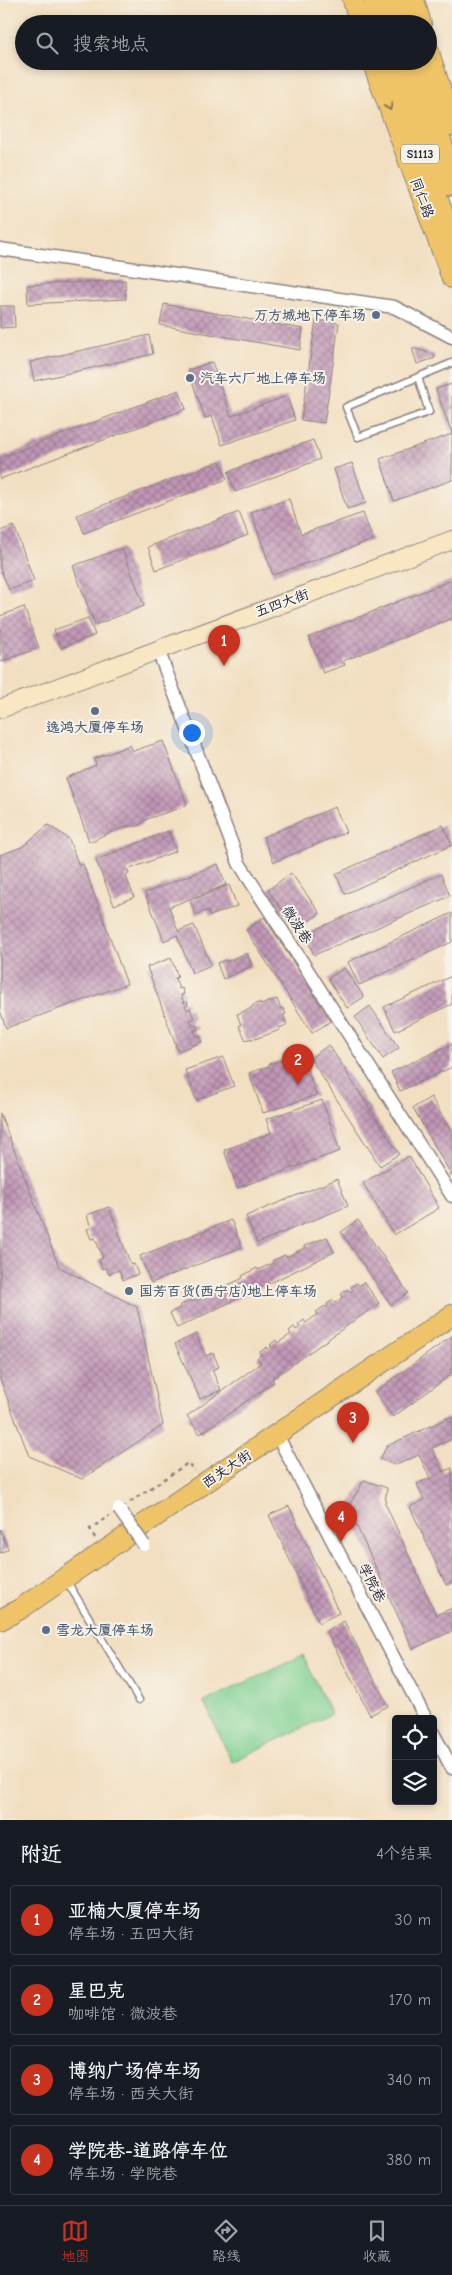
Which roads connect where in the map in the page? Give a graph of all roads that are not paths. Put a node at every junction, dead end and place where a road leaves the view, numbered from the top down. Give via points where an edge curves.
1 (353, 0) edge
2 (376, 0) edge
3 (398, 0) edge
4 (414, 0) edge
5 (357, 15) edge
6 (380, 15) edge
7 (402, 15) edge
8 (418, 15) edge
9 (375, 70) edge
10 (396, 70) edge
11 (418, 70) edge
12 (435, 70) edge
13 (452, 126) edge
14 (452, 184) edge
15 (452, 244) edge
16 (0, 249) edge
17 (452, 278) edge
18 (452, 337) edge
19 (452, 363) edge
20 (418, 377) junction
21 (452, 540) edge
22 (158, 650) junction
23 (0, 709) edge
24 (452, 1196) edge
25 (452, 1315) edge
26 (277, 1435) junction
27 (120, 1509) road end
28 (144, 1545) dead end
29 (66, 1578) junction
30 (0, 1620) edge
31 (139, 1700) dead end
32 (424, 1715) edge
33 (437, 1740) edge
34 (452, 1768) edge

1 - 5 main road
2 - 6 highway
3 - 7 highway
4 - 8 main road
9 -> 17 main road, 同仁路
10 - 15 highway, S1113 via 425,170
11 - 14 highway, S1113
12 - 13 main road
16 - 18 street via 394,307
19 - 20 lane
20 - 20 lane via 346,407 358,437 429,412
21 - 22 main road, 五四大街
22 - 23 main road, 五四大街
22 - 24 street, 微波巷 via 239,863
25 - 26 main road, 西关大街
26 - 29 main road, 西关大街
26 - 32 street, 学院巷
27 - 28 street, bridge
29 - 30 main road, 西关大街
29 - 31 lane
33 - 34 street

